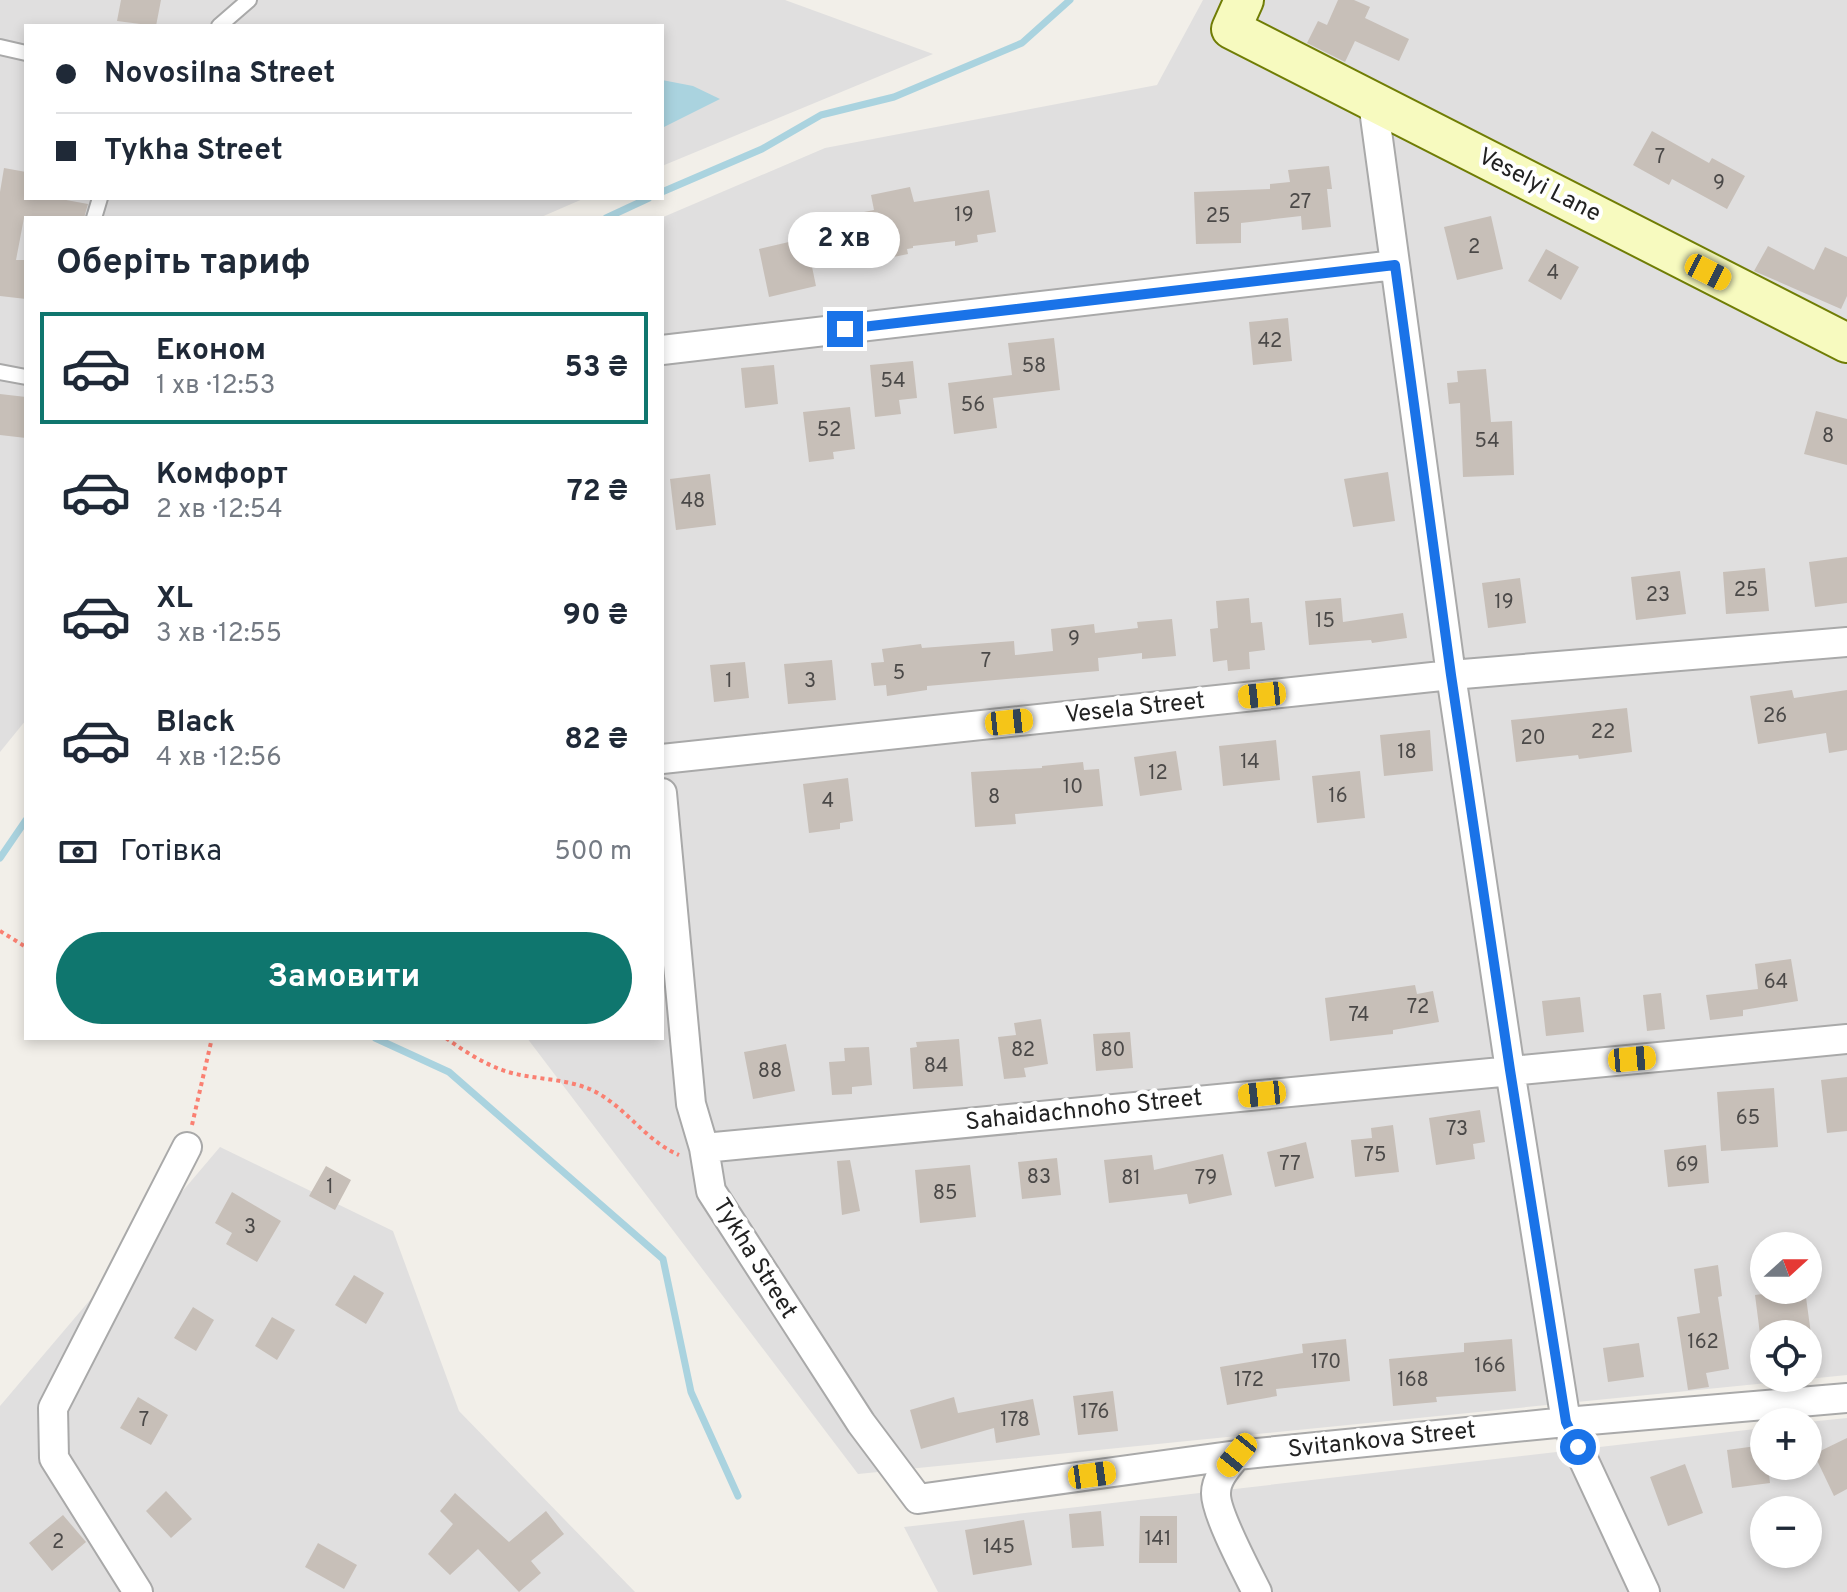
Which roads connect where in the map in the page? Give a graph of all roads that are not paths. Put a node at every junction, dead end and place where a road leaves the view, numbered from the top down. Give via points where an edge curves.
1 (249, 0) edge
2 (1238, 15) edge
3 (221, 24) edge
4 (0, 47) edge
5 (24, 53) edge
6 (1373, 102) junction
7 (1395, 265) junction
8 (1847, 343) edge
9 (664, 350) edge
10 (0, 372) edge
11 (24, 377) edge
12 (1847, 642) edge
13 (1451, 675) junction
14 (664, 759) edge
15 (664, 814) edge
16 (1847, 1039) edge
17 (1510, 1070) junction
18 (187, 1147) road end
19 (704, 1148) junction
20 (1847, 1398) edge
21 (1566, 1422) junction
22 (1237, 1455) junction
23 (918, 1499) joint
24 (138, 1592) edge
25 (1257, 1592) edge
26 (1645, 1592) edge

1 - 3 lane
2 - 6 street, Veselyi Lane
4 - 5 lane
6 - 7 street
6 - 8 street, Veselyi Lane
7 - 9 street
7 - 13 street
10 - 11 lane
12 - 13 street, Vesela Street
13 - 14 street, Vesela Street
13 - 17 street
15 - 19 street, Tykha Street via 691,1104
16 - 17 street, Sahaidachnoho Street
17 - 19 street, Sahaidachnoho Street
17 - 21 street
18 - 24 street via 53,1408 54,1458
19 - 23 street, Tykha Street via 711,1191 861,1423
20 - 21 street, Svitankova Street
21 - 22 street, Svitankova Street
21 - 26 street
22 - 23 street, Svitankova Street
22 - 25 street via 1220,1476 1215,1495

